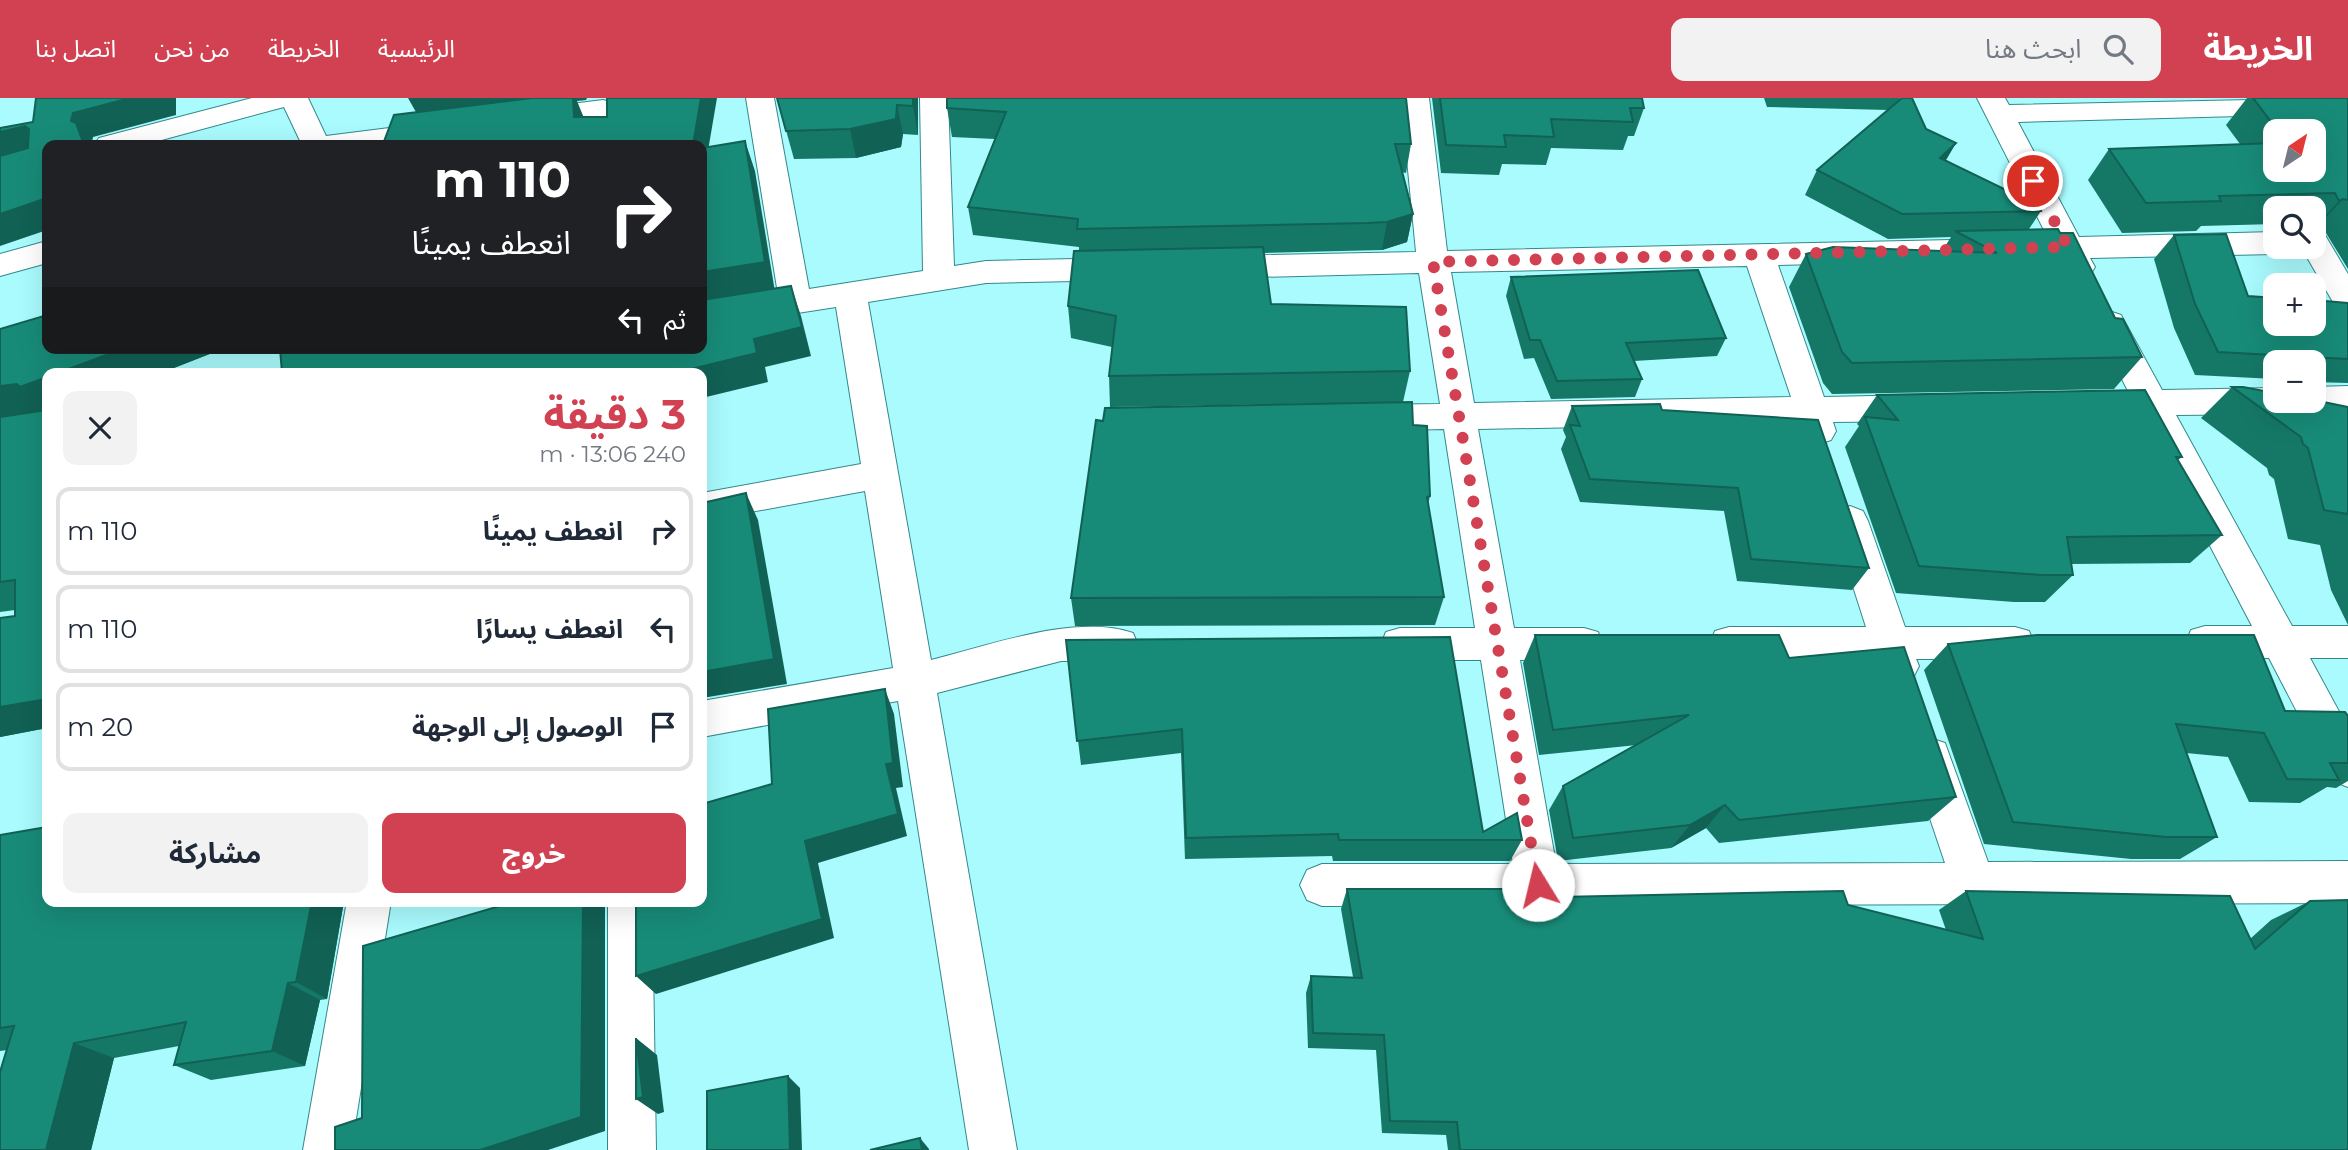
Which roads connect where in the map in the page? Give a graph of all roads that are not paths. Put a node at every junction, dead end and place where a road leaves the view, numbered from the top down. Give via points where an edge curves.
1 (285, 98) edge
2 (294, 98) edge
3 (760, 98) edge
4 (934, 98) edge
5 (1415, 98) edge
6 (2348, 100) edge
7 (1994, 106) edge
8 (603, 113) edge
9 (507, 122) edge
10 (466, 127) edge
11 (128, 140) edge
12 (314, 140) edge
13 (366, 140) edge
14 (2348, 241) edge
15 (2326, 242) edge
16 (2263, 243) edge
17 (2068, 247) junction
18 (42, 253) edge
19 (1759, 254) junction
20 (2324, 259) edge
21 (1433, 262) junction
22 (0, 265) edge
23 (939, 279) junction
24 (850, 292) junction
25 (795, 301) junction
26 (2348, 301) edge
27 (707, 316) edge
28 (2348, 399) edge
29 (2326, 400) edge
30 (2263, 401) edge
31 (2152, 403) junction
32 (2070, 405) edge
33 (1948, 407) edge
34 (1812, 410) junction
35 (1459, 416) junction
36 (1336, 419) edge
37 (881, 474) junction
38 (707, 506) edge
39 (2044, 642) edge
40 (2169, 642) edge
41 (2280, 642) junction
42 (2348, 642) edge
43 (1620, 643) edge
44 (1688, 643) edge
45 (1891, 643) junction
46 (1361, 644) edge
47 (1497, 644) junction
48 (1157, 645) edge
49 (915, 681) junction
50 (707, 718) edge
51 (2348, 768) edge
52 (2348, 882) edge
53 (1973, 884) junction
54 (1322, 885) dead end
55 (1538, 885) junction
56 (368, 907) edge
57 (631, 907) edge
58 (327, 1150) edge
59 (632, 1150) edge
60 (993, 1150) edge

1 - 11 street
2 - 12 street
3 - 25 street
4 - 23 street
5 - 21 street
6 - 7 street
7 - 17 street
8 - 9 street
10 - 13 street
14 - 15 street
16 - 17 street
17 - 19 street
17 - 31 street
18 - 22 street
19 - 21 street
19 - 34 street
20 - 26 street
21 - 23 street via 986,272
21 - 35 street
23 - 24 street
24 - 25 street
24 - 37 street
25 - 27 street
28 - 29 street
30 - 31 street
31 - 32 street
31 - 41 street
33 - 34 street
34 - 35 street
34 - 45 street
35 - 36 street
35 - 47 street
37 - 38 street
37 - 49 street
39 - 45 street
40 - 41 street
41 - 42 street
41 - 51 street
43 - 47 street
44 - 45 street
45 - 53 street
46 - 47 street
47 - 55 street
48 - 49 street via 1061,645
49 - 50 street
49 - 60 street
52 - 53 street
53 - 55 street
54 - 55 street
56 - 58 street
57 - 59 street

